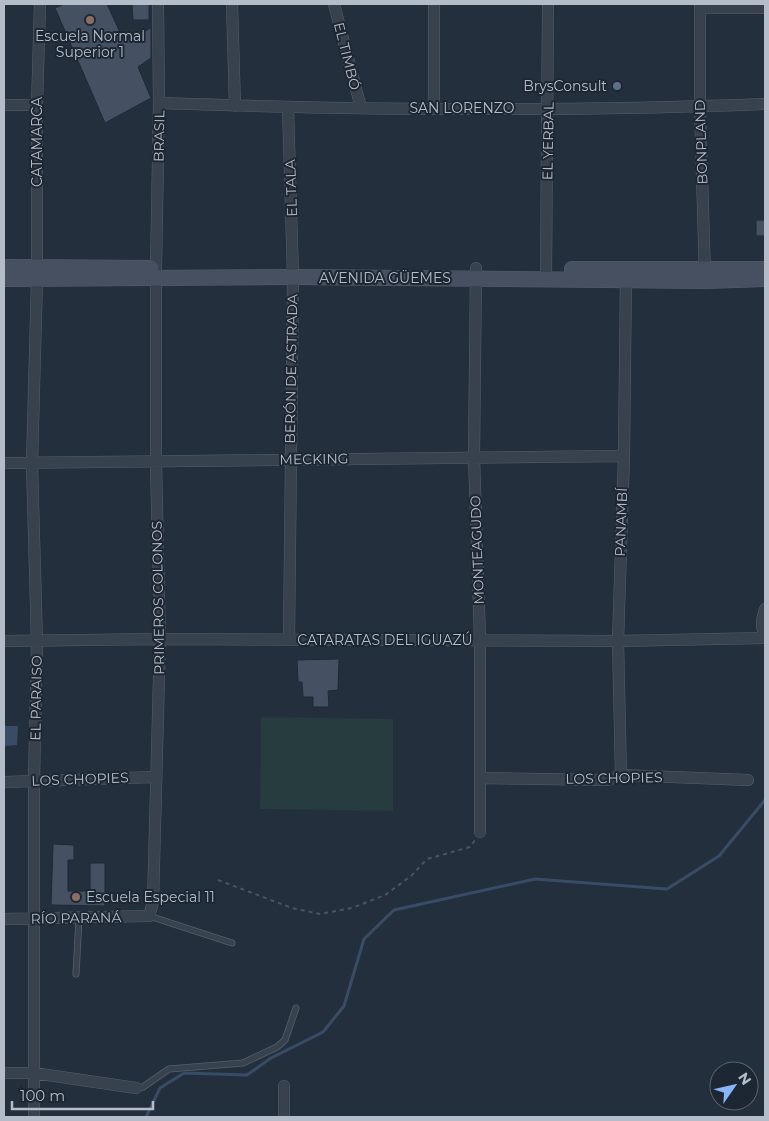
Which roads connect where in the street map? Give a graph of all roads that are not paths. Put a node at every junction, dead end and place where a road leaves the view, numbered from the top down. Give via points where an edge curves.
1 (40, 4) edge
2 (158, 4) edge
3 (232, 4) edge
4 (334, 4) edge
5 (434, 4) edge
6 (548, 4) edge
7 (700, 6) edge
8 (765, 8) edge
9 (160, 104) junction
10 (765, 104) edge
11 (4, 105) edge
12 (37, 105) junction
13 (235, 106) junction
14 (288, 107) junction
15 (549, 107) junction
16 (700, 107) junction
17 (360, 108) junction
18 (434, 108) junction
19 (4, 267) edge
20 (765, 269) edge
21 (37, 273) junction
22 (293, 273) junction
23 (476, 273) junction
24 (156, 274) junction
25 (546, 274) junction
26 (626, 274) junction
27 (706, 275) junction
28 (4, 279) edge
29 (765, 279) edge
30 (624, 456) junction
31 (474, 457) junction
32 (290, 460) junction
33 (156, 462) junction
34 (4, 463) edge
35 (32, 464) junction
36 (765, 609) edge
37 (765, 637) edge
38 (160, 639) junction
39 (480, 639) junction
40 (289, 640) junction
41 (4, 641) edge
42 (618, 641) junction
43 (37, 642) junction
44 (621, 775) junction
45 (156, 777) junction
46 (480, 778) junction
47 (748, 780) dead end
48 (34, 781) junction
49 (4, 782) edge
50 (480, 832) road end
51 (149, 916) junction
52 (36, 918) junction
53 (79, 918) junction
54 (4, 919) edge
55 (232, 944) dead end
56 (76, 974) dead end
57 (296, 1008) dead end
58 (4, 1073) edge
59 (34, 1073) junction
60 (284, 1086) dead end
61 (136, 1088) joint
62 (34, 1117) edge
63 (284, 1117) edge

1 - 12 street, CATAMARCA
2 - 9 street, BRASIL
3 - 13 street
4 - 17 street, EL TIMBÓ
5 - 18 street
6 - 15 street, EL YERBAL
7 - 8 street
7 - 16 street, BONPLAND
9 - 13 street, SAN LORENZO
9 - 24 street, BRASIL
10 - 16 street, SAN LORENZO
11 - 12 street
12 - 21 street, CATAMARCA
13 - 14 street, SAN LORENZO
14 - 17 street, SAN LORENZO
14 - 22 street, EL TALA
15 - 16 street, SAN LORENZO
15 - 18 street, SAN LORENZO
15 - 25 street, EL YERBAL
16 - 27 street, BONPLAND
17 - 18 street, SAN LORENZO
19 - 21 main road, AVENIDA GÜEMES
20 - 27 main road, AVENIDA GÜEMES
21 - 24 main road, AVENIDA GÜEMES
21 - 28 main road, AVENIDA GÜEMES
21 - 35 street, EL PARAISO
22 - 23 main road, AVENIDA GÜEMES
22 - 24 main road, AVENIDA GÜEMES
22 - 32 street, BERÓN DE ASTRADA
23 - 25 main road, AVENIDA GÜEMES
23 - 31 street, MONTEAGUDO
24 - 33 street, PRIMEROS COLONOS
25 - 26 main road, AVENIDA GÜEMES
26 - 27 main road, AVENIDA GÜEMES
26 - 30 street, PANAMBÍ
27 - 29 main road, AVENIDA GÜEMES
30 - 31 street, MECKING
30 - 42 street, PANAMBÍ
31 - 32 street, MECKING
31 - 39 street, MONTEAGUDO
32 - 33 street, MECKING
32 - 40 street, BERÓN DE ASTRADA
33 - 35 street, MECKING
33 - 38 street, PRIMEROS COLONOS
34 - 35 street, MECKING
35 - 43 street, EL PARAISO
36 - 37 street via 762,619
37 - 42 street, CATARATAS DEL IGUAZÚ
38 - 40 street, CATARATAS DEL IGUAZÚ
38 - 43 street, CATARATAS DEL IGUAZÚ
38 - 45 street, PRIMEROS COLONOS
39 - 40 street, CATARATAS DEL IGUAZÚ
39 - 42 street, CATARATAS DEL IGUAZÚ
39 - 46 street, MONTEAGUDO
41 - 43 street, CATARATAS DEL IGUAZÚ
42 - 44 street, PANAMBÍ
43 - 48 street, EL PARAISO
44 - 46 street, LOS CHOPIES via 608,780
44 - 47 street, LOS CHOPIES
45 - 48 street, LOS CHOPIES
45 - 51 street, PRIMEROS COLONOS via 153,902
46 - 50 street, MONTEAGUDO
48 - 49 street, LOS CHOPIES
48 - 52 street, EL PARAISO
51 - 53 street, RÍO PARANÁ
51 - 55 lane
52 - 53 street, RÍO PARANÁ
52 - 54 street, RÍO PARANÁ
52 - 59 street, EL PARAISO
53 - 56 lane
57 - 61 lane via 285,1040 255,1058 243,1063 169,1069 143,1087
58 - 59 street
59 - 61 street
59 - 62 street, EL PARAISO
60 - 63 street

